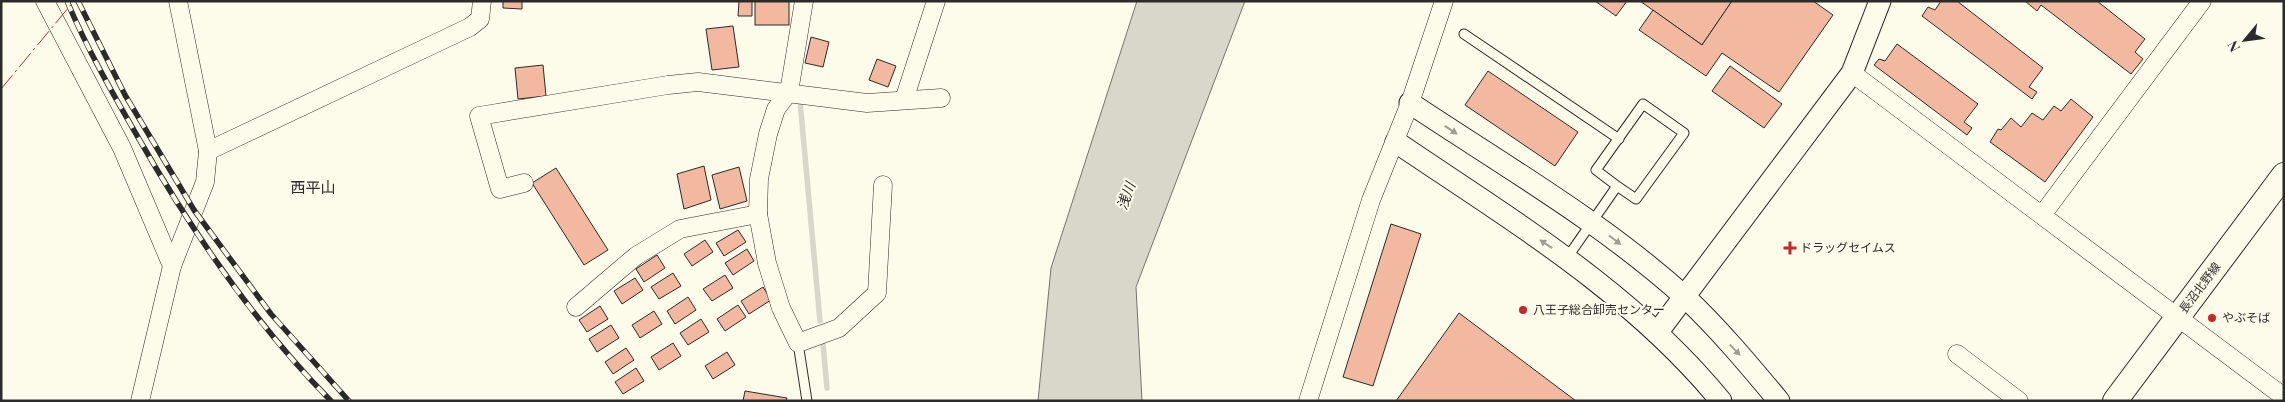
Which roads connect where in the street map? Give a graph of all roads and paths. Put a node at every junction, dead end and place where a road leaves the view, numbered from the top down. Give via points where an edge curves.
1 (45, 1) edge
2 (178, 1) edge
3 (482, 1) edge
4 (804, 1) edge
5 (936, 1) edge
6 (1444, 1) edge
7 (1880, 1) edge
8 (2202, 1) edge
9 (1464, 34) dead end
10 (1852, 73) junction
11 (789, 92) junction
12 (941, 98) dead end
13 (904, 100) junction
14 (1410, 103) junction
15 (1619, 139) junction
16 (1396, 142) junction
17 (208, 151) junction
18 (2284, 175) edge
19 (524, 184) dead end
20 (883, 185) dead end
21 (1617, 186) junction
22 (758, 214) junction
23 (2042, 215) junction
24 (1592, 223) junction
25 (1568, 258) junction
26 (172, 266) junction
27 (1685, 298) junction
28 (576, 307) dead end
29 (2178, 317) junction
30 (1657, 333) junction
31 (798, 343) junction
32 (1957, 354) dead end
33 (2284, 397) edge
34 (140, 401) edge
35 (807, 401) edge
36 (1308, 401) edge
37 (1721, 401) edge
38 (1779, 401) edge
39 (2019, 401) edge
40 (2115, 401) edge

1 - 26 street via 122,148
2 - 17 street
3 - 17 street via 480,19 470,27
4 - 11 street
5 - 13 street
6 - 14 street
7 - 10 street
8 - 23 street
9 - 15 lane
10 - 23 street
10 - 27 street
11 - 13 street via 867,103
11 - 19 street via 698,82 479,116 500,189
11 - 22 street via 776,109 768,134 759,179
12 - 13 street
14 - 16 street
14 -> 24 street
15 - 21 lane via 1596,170
15 - 21 lane via 1643,104 1684,133 1636,199
25 -> 16 street
16 - 36 street via 1371,200
17 - 26 street via 205,182
18 - 29 main road, 長沼北野線
20 - 31 street via 877,293 839,328
21 - 24 lane
22 - 28 street via 680,229 636,256
22 - 31 street via 767,263 781,308
23 - 29 street
24 - 25 lane
24 -> 27 street
25 - 30 street
26 - 34 street
27 - 30 street
27 -> 38 street
29 - 33 street
29 - 40 main road, 長沼北野線
30 - 37 street
31 - 35 lane
32 - 39 street

